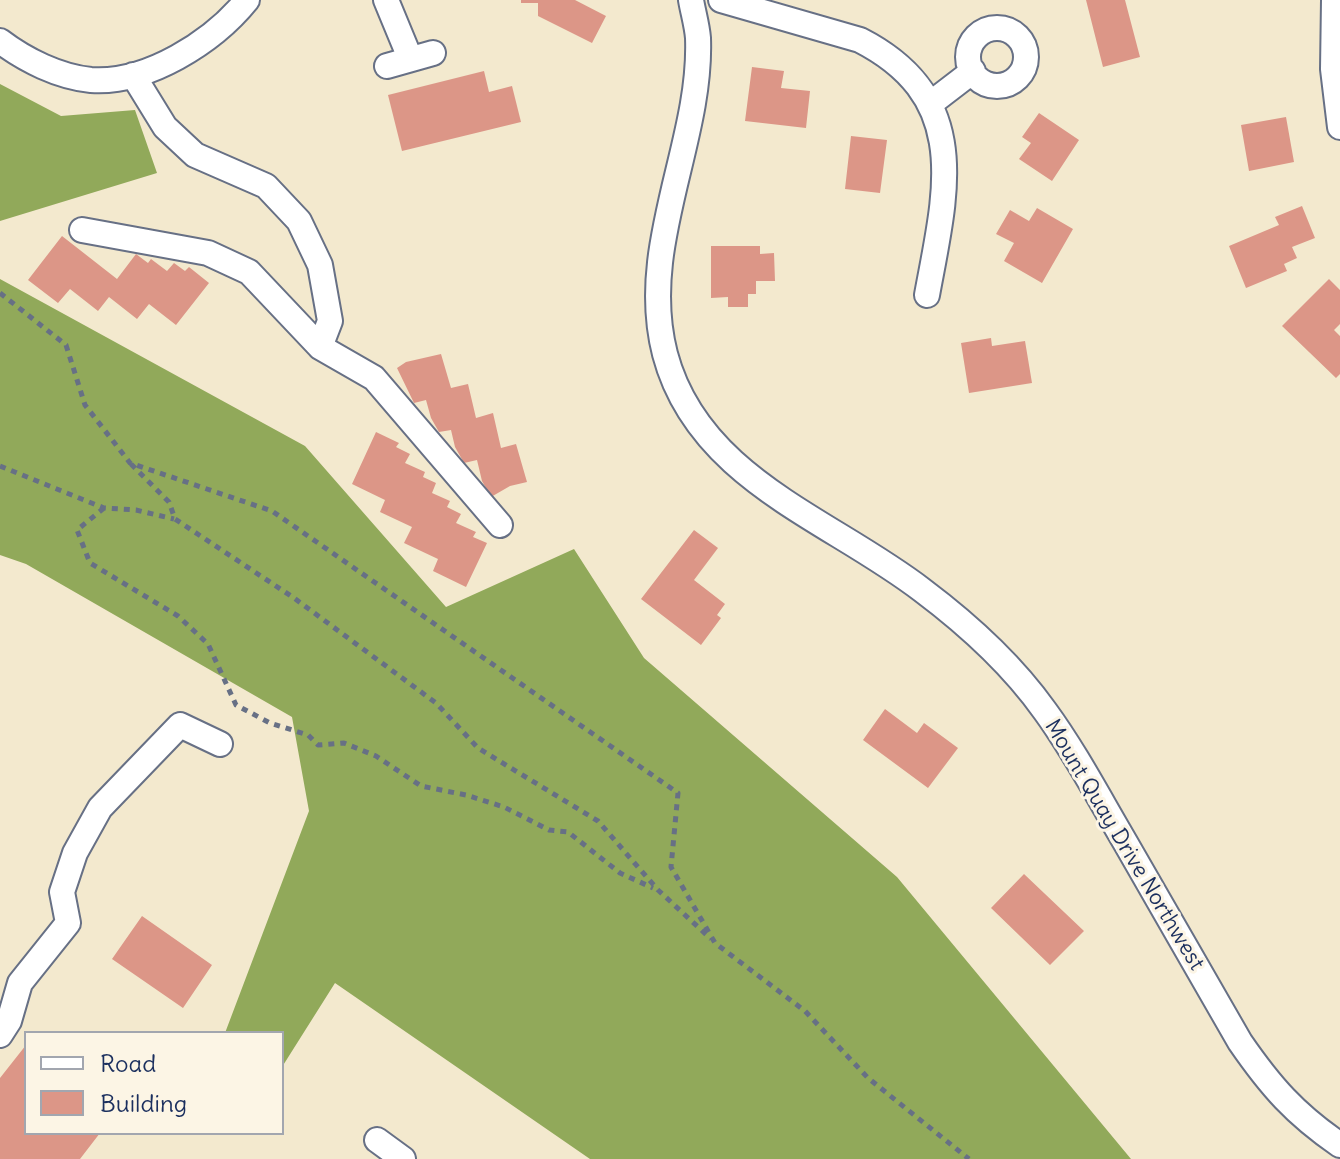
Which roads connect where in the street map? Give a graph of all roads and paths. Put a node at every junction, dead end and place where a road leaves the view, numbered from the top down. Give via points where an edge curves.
1 (247, 0) edge
2 (386, 0) edge
3 (691, 0) edge
4 (721, 0) edge
5 (1334, 0) edge
6 (0, 41) edge
7 (387, 66) dead end
8 (973, 71) dead end
9 (133, 75) junction
10 (930, 104) junction
11 (1340, 127) edge
12 (82, 230) dead end
13 (0, 293) edge
14 (927, 295) dead end
15 (320, 347) junction
16 (130, 463) junction
17 (0, 466) edge
18 (104, 508) junction
19 (175, 519) junction
20 (500, 525) dead end
21 (220, 744) dead end
22 (658, 890) junction
23 (715, 943) junction
24 (10, 978) edge
25 (0, 1035) edge
26 (377, 1140) dead end
27 (1340, 1145) edge
28 (403, 1159) edge
29 (969, 1159) edge

1 - 9 street via 187,53
2 - 7 street via 422,56
3 - 27 street, Mount Quay Drive Northwest via 698,37 696,70 657,291 665,355 688,406 724,455 750,478 922,589 1005,664 1044,709 1084,772 1267,1081 1294,1110
4 - 10 street via 860,40 900,66
5 - 11 street via 1333,69
6 - 9 street via 37,64 72,77
8 - 10 street
9 - 15 street via 165,127 195,155 266,186 299,221 320,265 330,321
10 - 14 street via 945,149 940,223
12 - 15 street via 208,253 249,272
13 - 16 path via 66,345 85,405
15 - 20 street via 374,378
16 - 19 path via 169,502
16 - 23 path via 272,511 678,793 671,867
17 - 18 path
18 - 19 path
18 - 22 path via 77,530 90,563 178,616 208,644 236,705 308,735 318,745 344,743 376,756 421,786 491,803 549,830 568,832 620,873
19 - 22 path via 436,703 478,748 598,821
21 - 24 street via 180,725 100,808 75,853 62,892 68,923
22 - 23 path
23 - 29 path via 805,1011 868,1078
24 - 25 street via 9,1021
26 - 28 street

